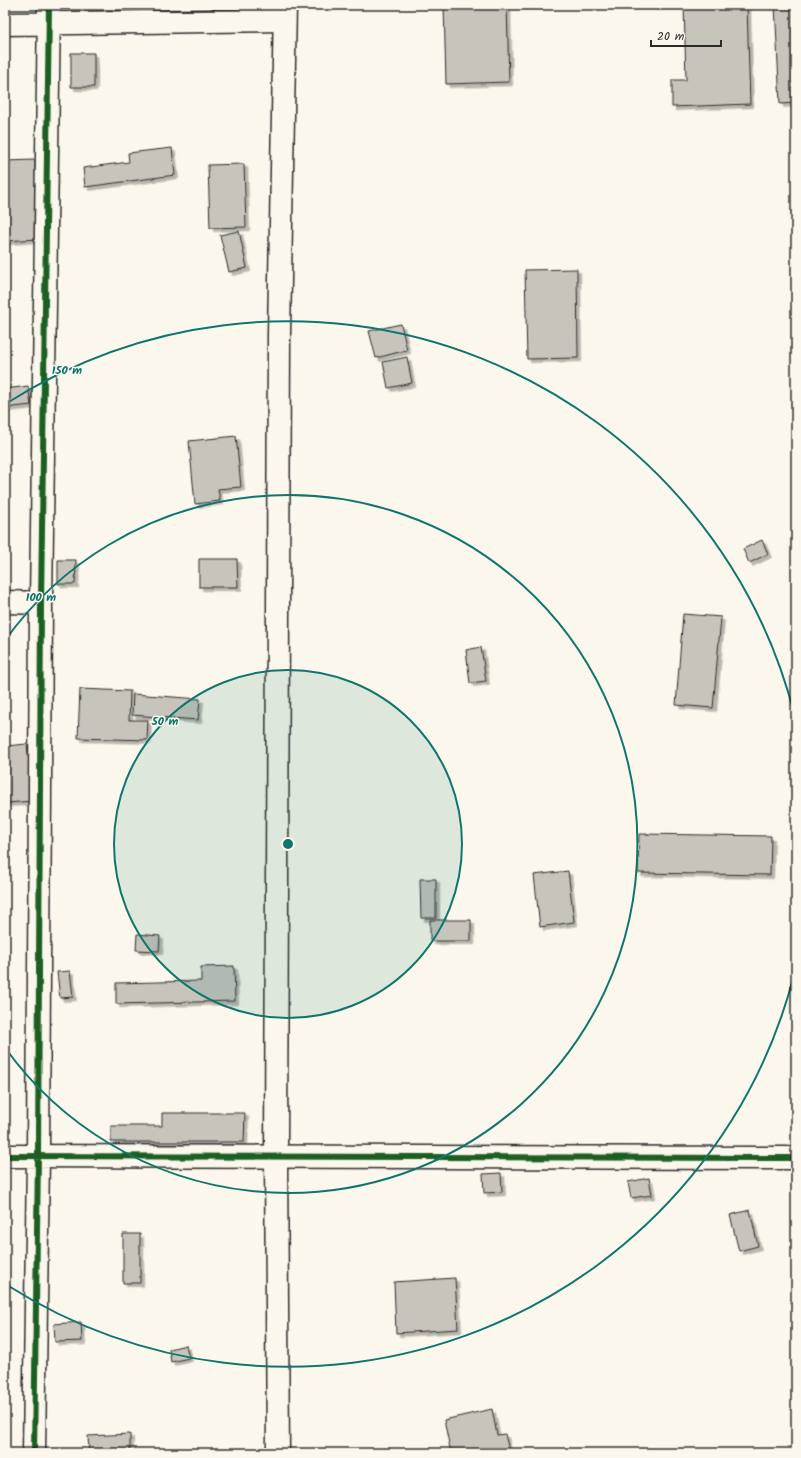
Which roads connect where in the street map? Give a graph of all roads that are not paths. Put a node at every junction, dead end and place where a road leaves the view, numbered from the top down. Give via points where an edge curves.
1 (284, 13) edge
2 (48, 14) edge
3 (5, 24) edge
4 (5, 602) edge
5 (41, 602) junction
6 (5, 1156) edge
7 (38, 1157) junction
8 (276, 1158) junction
9 (796, 1158) edge
10 (34, 1453) edge
11 (278, 1453) edge

1 - 2 street
1 - 8 street via 279,334
2 - 3 street
2 - 5 street
4 - 5 street
5 - 7 street
6 - 7 street
7 - 8 street
7 - 10 street
8 - 9 street
8 - 11 street

